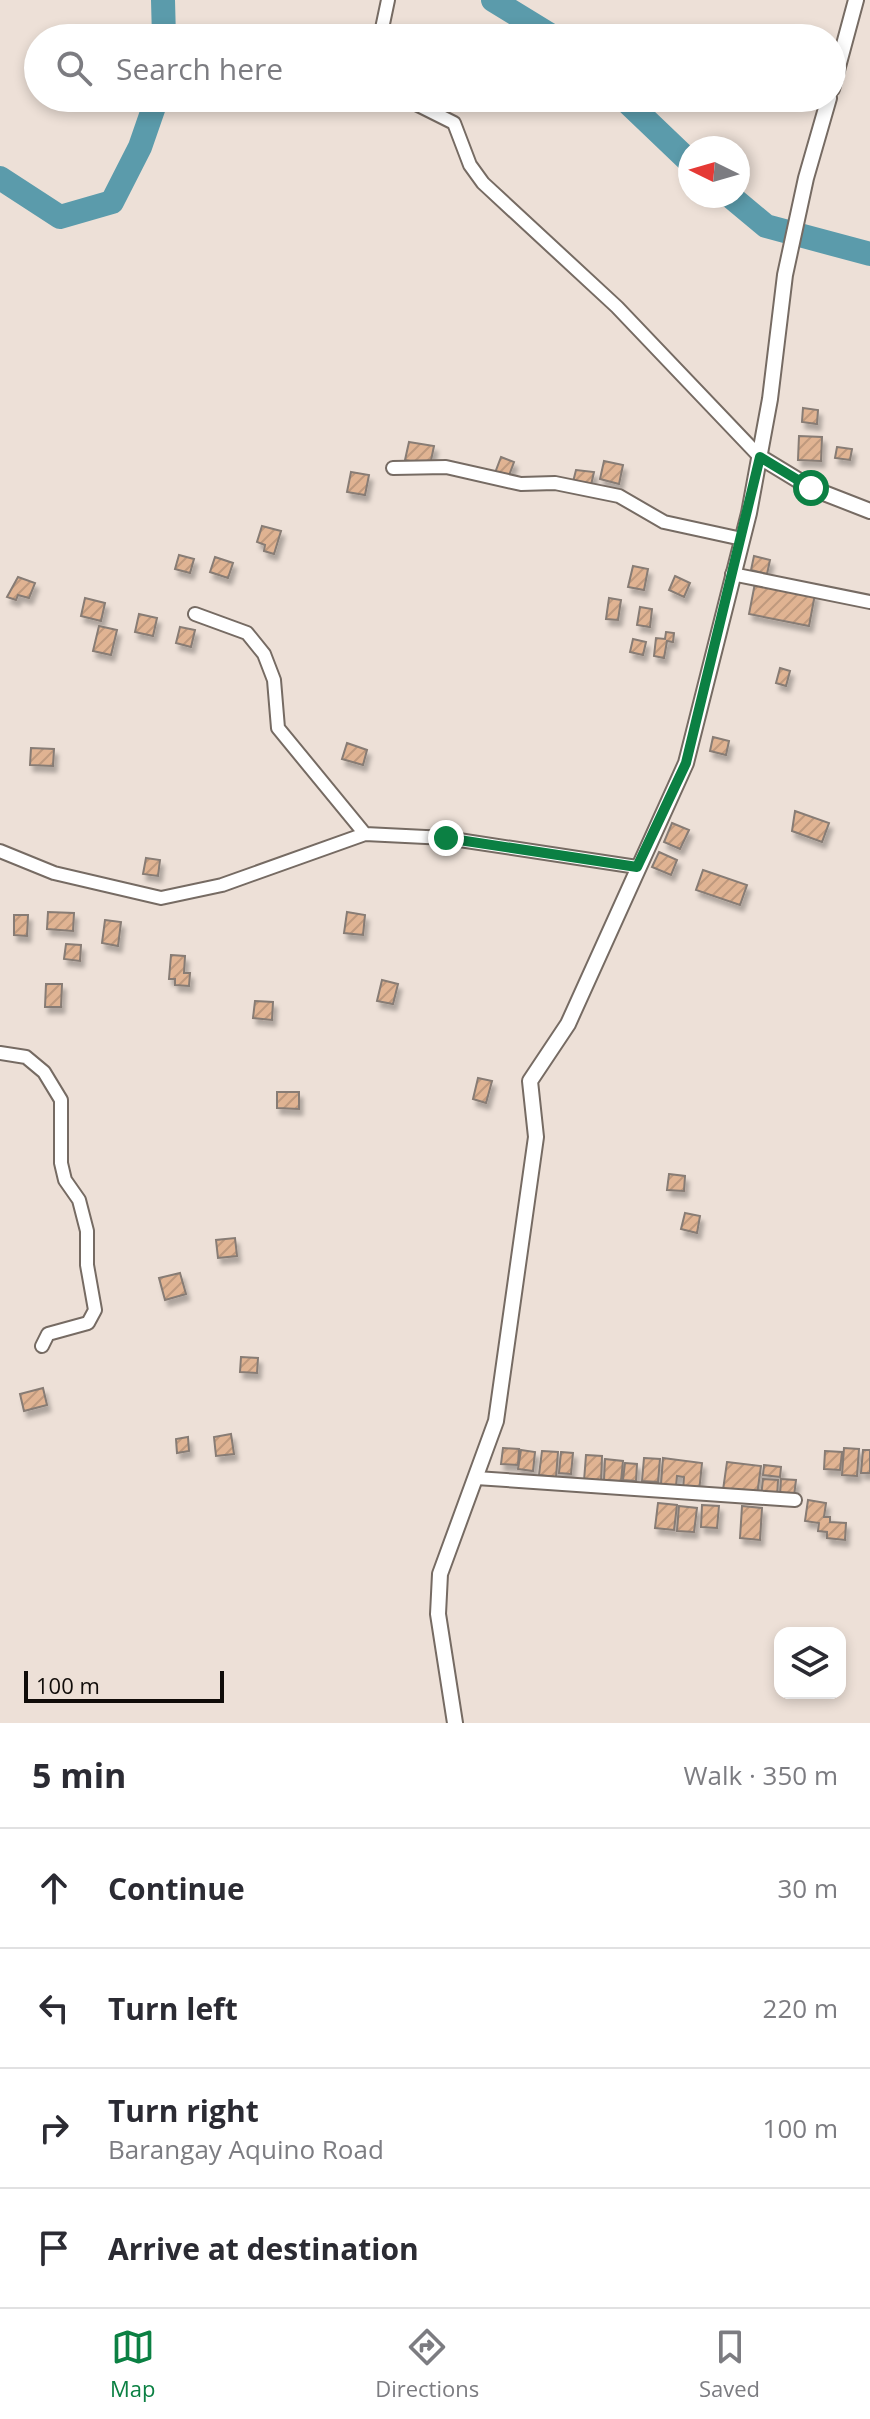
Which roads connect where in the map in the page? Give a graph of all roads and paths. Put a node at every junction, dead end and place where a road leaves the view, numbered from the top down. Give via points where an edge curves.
1 (388, 0) edge
2 (856, 0) edge
3 (383, 24) edge
4 (846, 37) edge
5 (432, 112) edge
6 (825, 112) edge
7 (760, 457) junction
8 (393, 468) dead end
9 (870, 511) edge
10 (742, 539) junction
11 (732, 574) junction
12 (870, 602) edge
13 (195, 614) dead end
14 (365, 834) junction
15 (0, 851) edge
16 (637, 867) junction
17 (0, 1053) edge
18 (42, 1346) dead end
19 (476, 1478) junction
20 (795, 1500) dead end
21 (455, 1723) edge

1 - 3 street
2 - 4 street
5 - 7 street via 454,123 483,183 617,307
6 - 7 street via 785,275
7 - 9 street via 811,488
7 - 10 street
8 - 10 street via 446,467 521,484 555,483 606,493 664,522
10 - 11 street
11 - 12 street
11 - 16 street via 686,763
13 - 14 street via 247,633 264,654 274,680 278,728
14 - 15 street via 222,885 161,898 54,873
14 - 16 street via 446,838
16 - 19 street via 568,1024 530,1081 536,1137 496,1421
17 - 18 street via 26,1057 44,1072 61,1100 61,1163 87,1231 95,1310 88,1323 48,1334
19 - 20 street
19 - 21 street via 440,1574 438,1614

